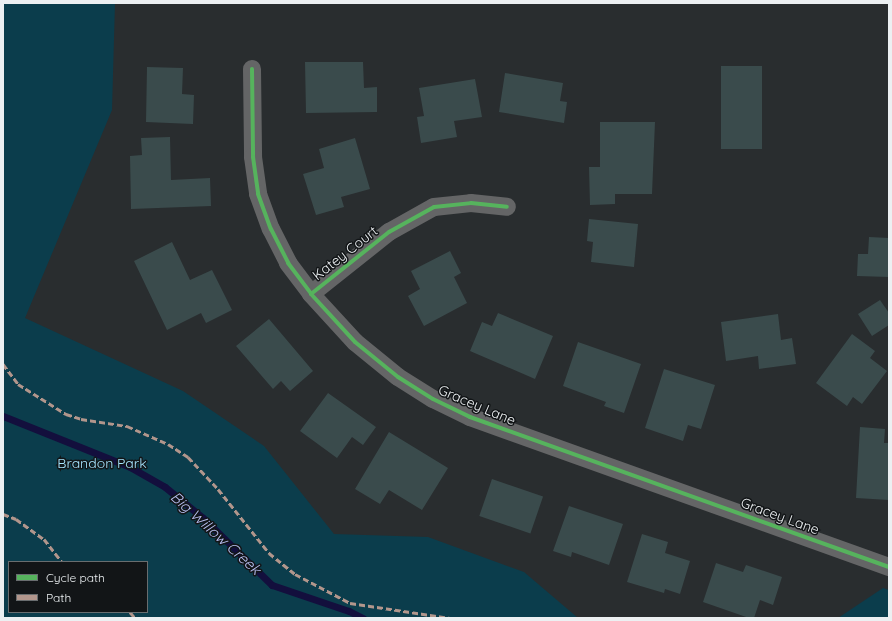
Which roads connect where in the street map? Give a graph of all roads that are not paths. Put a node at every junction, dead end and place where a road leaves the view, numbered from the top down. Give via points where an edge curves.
1 (252, 69) dead end
2 (508, 207) dead end
3 (311, 294) junction
4 (889, 567) edge

1 - 3 street, Gracey Lane via 252,157 258,194 271,229 288,263
2 - 3 street, Katey Court via 471,203 434,207 389,232
3 - 4 street, Gracey Lane via 355,342 398,377 433,399 464,414

